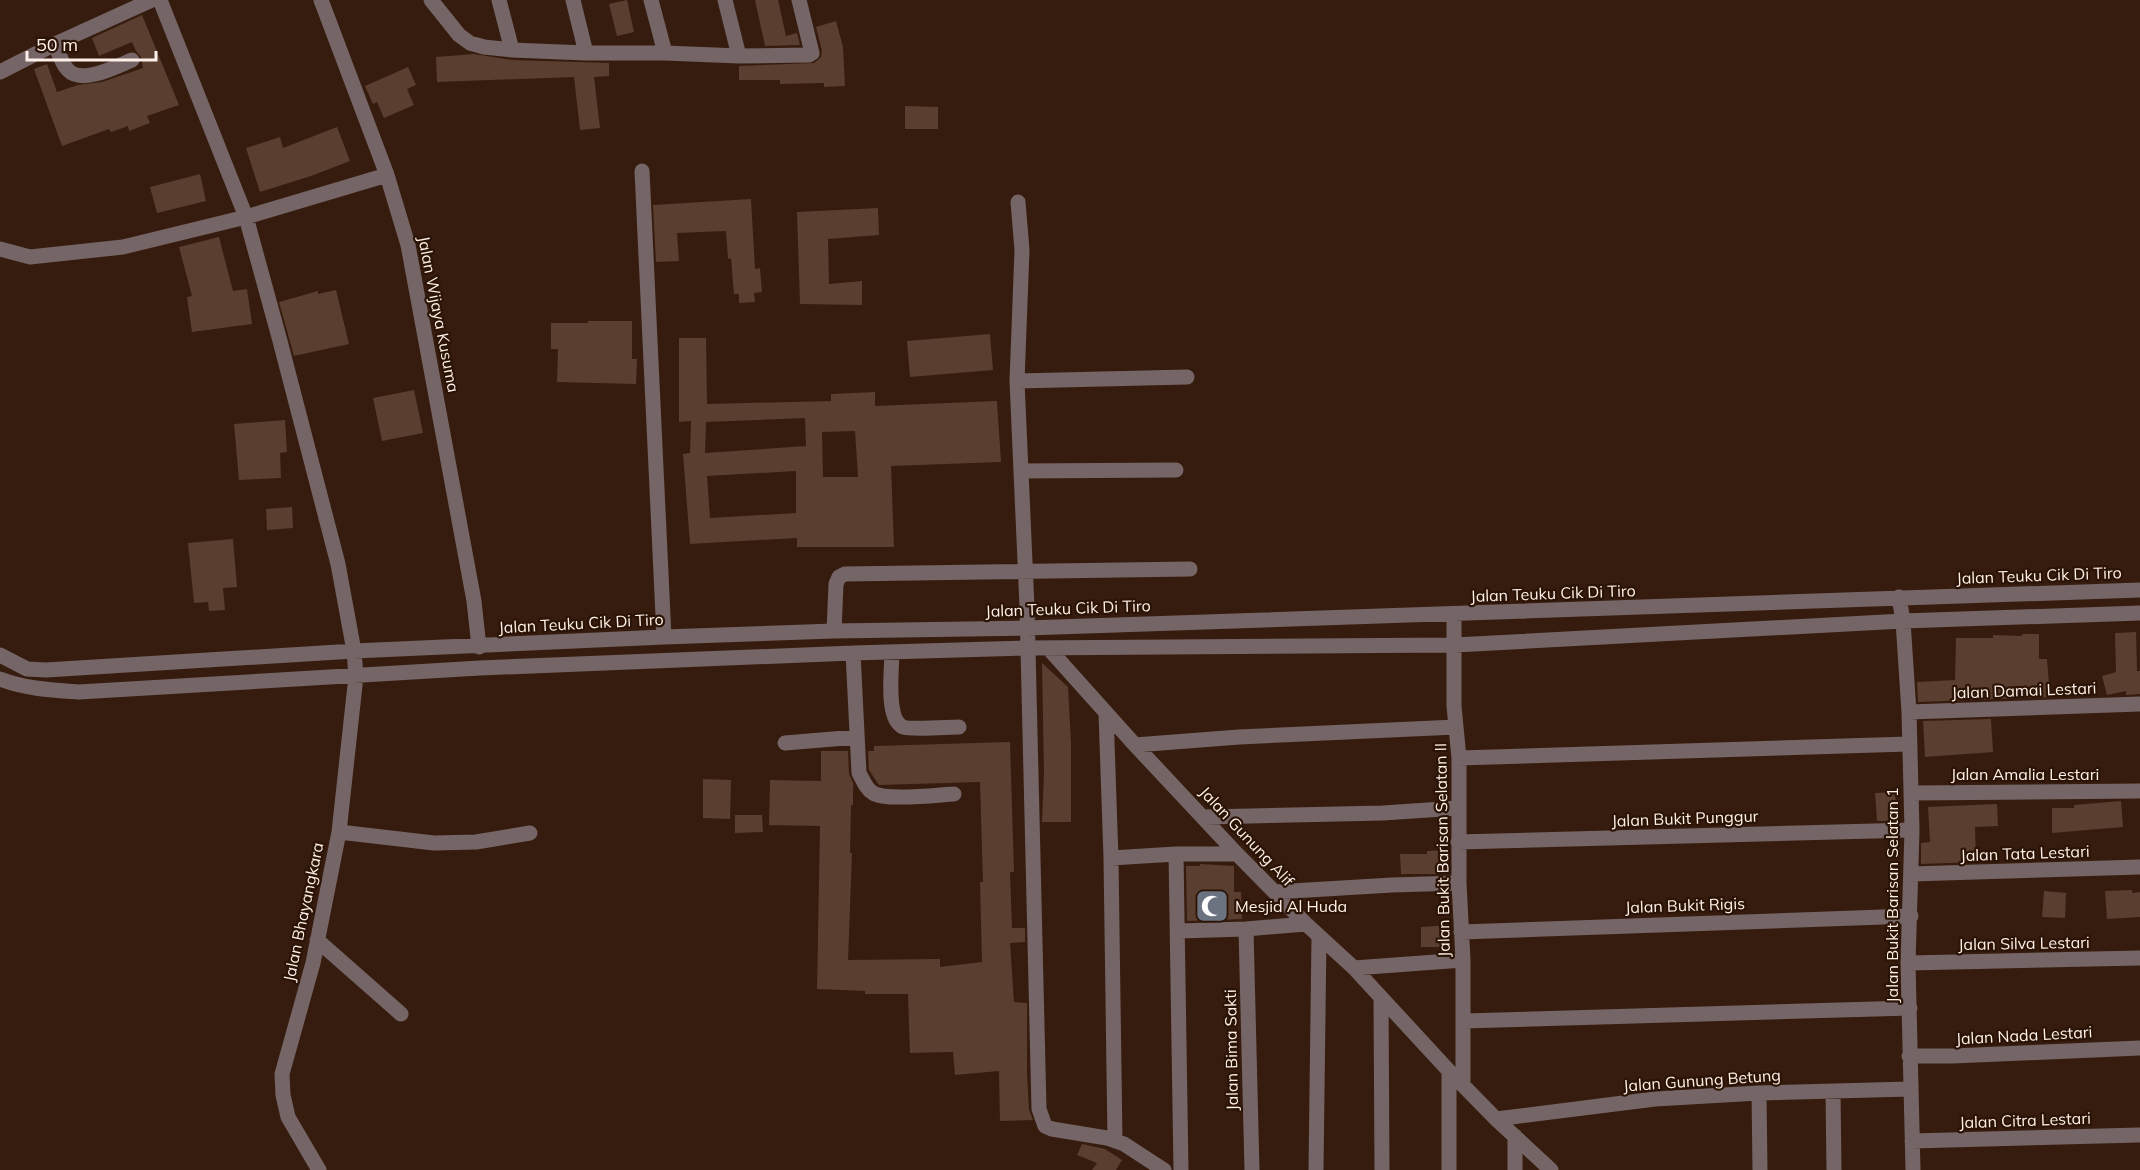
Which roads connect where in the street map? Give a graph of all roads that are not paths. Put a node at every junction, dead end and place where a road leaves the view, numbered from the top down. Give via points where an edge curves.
1 (152, 0) edge
2 (160, 0) edge
3 (321, 0) edge
4 (431, 0) edge
5 (499, 0) edge
6 (573, 0) edge
7 (651, 0) edge
8 (725, 0) edge
9 (799, 0) edge
10 (55, 44) junction
11 (512, 50) junction
12 (586, 53) junction
13 (665, 53) junction
14 (739, 56) junction
15 (132, 60) dead end
16 (0, 72) edge
17 (642, 171) dead end
18 (387, 175) junction
19 (1018, 202) dead end
20 (246, 217) junction
21 (0, 249) edge
22 (1187, 377) dead end
23 (1017, 381) junction
24 (1176, 470) dead end
25 (1021, 471) junction
26 (1190, 569) dead end
27 (1025, 572) junction
28 (2140, 590) edge
29 (1899, 597) junction
30 (2140, 613) edge
31 (1454, 614) junction
32 (1903, 621) junction
33 (1027, 628) junction
34 (834, 631) junction
35 (664, 636) junction
36 (566, 642) junction
37 (1455, 645) junction
38 (479, 647) junction
39 (1028, 648) junction
40 (1049, 649) junction
41 (354, 651) junction
42 (892, 652) junction
43 (853, 653) junction
44 (3, 657) edge
45 (569, 665) junction
46 (356, 676) junction
47 (0, 678) edge
48 (2140, 704) edge
49 (1908, 712) junction
50 (1106, 713) junction
51 (960, 727) dead end
52 (1456, 727) junction
53 (856, 737) junction
54 (785, 743) dead end
55 (1909, 744) junction
56 (1135, 745) junction
57 (1459, 758) junction
58 (2140, 791) edge
59 (1911, 793) junction
60 (954, 794) dead end
61 (1458, 808) junction
62 (1204, 817) junction
63 (1912, 830) junction
64 (339, 832) junction
65 (530, 832) dead end
66 (1458, 842) junction
67 (1176, 854) junction
68 (1237, 855) junction
69 (1111, 858) junction
70 (2140, 867) edge
71 (1911, 874) junction
72 (1459, 883) junction
73 (1275, 892) junction
74 (1911, 916) junction
75 (1306, 924) junction
76 (1246, 929) junction
77 (1178, 931) junction
78 (1461, 932) junction
79 (1319, 936) junction
80 (317, 940) junction
81 (2140, 958) edge
82 (1463, 960) junction
83 (1908, 963) junction
84 (1354, 968) junction
85 (1381, 997) junction
86 (1910, 1008) junction
87 (401, 1014) dead end
88 (1463, 1021) junction
89 (2140, 1048) edge
90 (1909, 1056) junction
91 (1449, 1071) junction
92 (1463, 1085) junction
93 (1910, 1089) junction
94 (1833, 1092) junction
95 (1759, 1093) junction
96 (1496, 1119) junction
97 (2140, 1135) edge
98 (1515, 1136) junction
99 (1115, 1141) junction
100 (1912, 1142) junction
101 (319, 1170) edge
102 (1164, 1170) edge
103 (1181, 1170) edge
104 (1252, 1170) edge
105 (1316, 1170) edge
106 (1382, 1170) edge
107 (1449, 1170) edge
108 (1515, 1170) edge
109 (1551, 1170) edge
110 (1760, 1170) edge
111 (1834, 1170) edge
112 (1913, 1170) edge

1 - 10 street
2 - 20 street, Jalan Bhayangkara
3 - 18 street, Jalan Wijaya Kusuma
4 - 11 street via 459,35 471,43
5 - 11 street
6 - 12 street
7 - 13 street
8 - 14 street
9 - 14 street via 812,53
10 - 15 street via 67,70 76,75 87,77
10 - 16 street
11 - 12 street
12 - 13 street
13 - 14 street
17 - 35 street
18 - 20 street
18 - 38 street, Jalan Wijaya Kusuma via 408,245
19 - 23 street via 1022,250
20 - 21 street via 123,247 30,257
20 - 41 street, Jalan Bhayangkara via 338,564
22 - 23 street
23 - 25 street
24 - 25 street
25 - 27 street
26 - 27 street
27 - 33 street
27 - 34 street via 845,574 836,584
28 - 29 street, Jalan Teuku Cik Di Tiro
29 - 31 street, Jalan Teuku Cik Di Tiro
29 - 32 street, Jalan Bukit Barisan Selatan 1
30 - 32 street
31 - 33 street, Jalan Teuku Cik Di Tiro
31 - 37 street, Jalan Bukit Barisan Selatan II
32 - 37 street
32 - 49 street, Jalan Bukit Barisan Selatan 1
33 - 34 street, Jalan Teuku Cik Di Tiro
33 - 39 street
34 - 35 street, Jalan Teuku Cik Di Tiro
35 - 36 street, Jalan Teuku Cik Di Tiro
36 - 38 street, Jalan Teuku Cik Di Tiro
36 - 45 street
37 - 40 street
37 - 52 street, Jalan Bukit Barisan Selatan II
38 - 41 street, Jalan Teuku Cik Di Tiro
39 - 40 street
39 - 42 street
39 - 99 street via 1039,1108 1045,1126
40 - 50 street, Jalan Gunung Alif
41 - 44 street, Jalan Teuku Cik Di Tiro via 46,670 27,669
41 - 46 street, Jalan Bhayangkara
42 - 43 street
42 - 51 street via 891,711 895,720 904,727
43 - 45 street
43 - 53 street
44 - 47 street
45 - 46 street
46 - 47 street via 79,692 17,686
46 - 64 street, Jalan Bhayangkara
48 - 49 street, Jalan Damai Lestari
49 - 55 street, Jalan Bukit Barisan Selatan 1
50 - 56 street, Jalan Gunung Alif
50 - 69 street
52 - 56 street
52 - 57 street, Jalan Bukit Barisan Selatan II
53 - 54 street
53 - 60 street via 859,773 873,793 886,797
55 - 57 street
55 - 59 street, Jalan Bukit Barisan Selatan 1
56 - 62 street, Jalan Gunung Alif
57 - 61 street, Jalan Bukit Barisan Selatan II
58 - 59 street, Jalan Amalia Lestari
59 - 63 street, Jalan Bukit Barisan Selatan 1
61 - 62 street
61 - 66 street, Jalan Bukit Barisan Selatan II
62 - 68 street, Jalan Gunung Alif
63 - 66 street, Jalan Bukit Punggur
63 - 71 street, Jalan Bukit Barisan Selatan 1
64 - 65 street via 434,843 476,842
64 - 80 street, Jalan Bhayangkara
66 - 72 street, Jalan Bukit Barisan Selatan II
67 - 68 street
67 - 69 street
67 - 77 street
68 - 73 street, Jalan Gunung Alif
69 - 99 street
70 - 71 street, Jalan Tata Lestari
71 - 74 street, Jalan Bukit Barisan Selatan 1
72 - 73 street
72 - 78 street, Jalan Bukit Barisan Selatan II
73 - 75 street, Jalan Gunung Alif
74 - 78 street, Jalan Bukit Rigis
74 - 83 street, Jalan Bukit Barisan Selatan 1
75 - 76 street
75 - 79 street, Jalan Gunung Alif
76 - 77 street
76 - 104 street, Jalan Bima Sakti
77 - 103 street
78 - 82 street, Jalan Bukit Barisan Selatan II
79 - 84 street, Jalan Gunung Alif
79 - 105 street
80 - 87 street
80 - 101 street, Jalan Bhayangkara via 282,1074 288,1117
81 - 83 street, Jalan Silva Lestari
82 - 84 street
82 - 88 street, Jalan Bukit Barisan Selatan II
83 - 86 street, Jalan Bukit Barisan Selatan 1
84 - 85 street, Jalan Gunung Alif
85 - 91 street, Jalan Gunung Alif
85 - 106 street
86 - 88 street
86 - 90 street, Jalan Bukit Barisan Selatan 1
88 - 92 street, Jalan Bukit Barisan Selatan II
89 - 90 street, Jalan Nada Lestari
90 - 93 street, Jalan Bukit Barisan Selatan 1
91 - 92 street, Jalan Gunung Alif
91 - 107 street
92 - 96 street, Jalan Gunung Alif
93 - 94 street, Jalan Gunung Betung
93 - 100 street, Jalan Bukit Barisan Selatan 1
94 - 95 street, Jalan Gunung Betung
94 - 111 street
95 - 96 street, Jalan Gunung Betung via 1655,1099
95 - 110 street
96 - 98 street, Jalan Gunung Alif
97 - 100 street, Jalan Citra Lestari
98 - 108 street
98 - 109 street, Jalan Gunung Alif
99 - 102 street
100 - 112 street, Jalan Bukit Barisan Selatan 1

